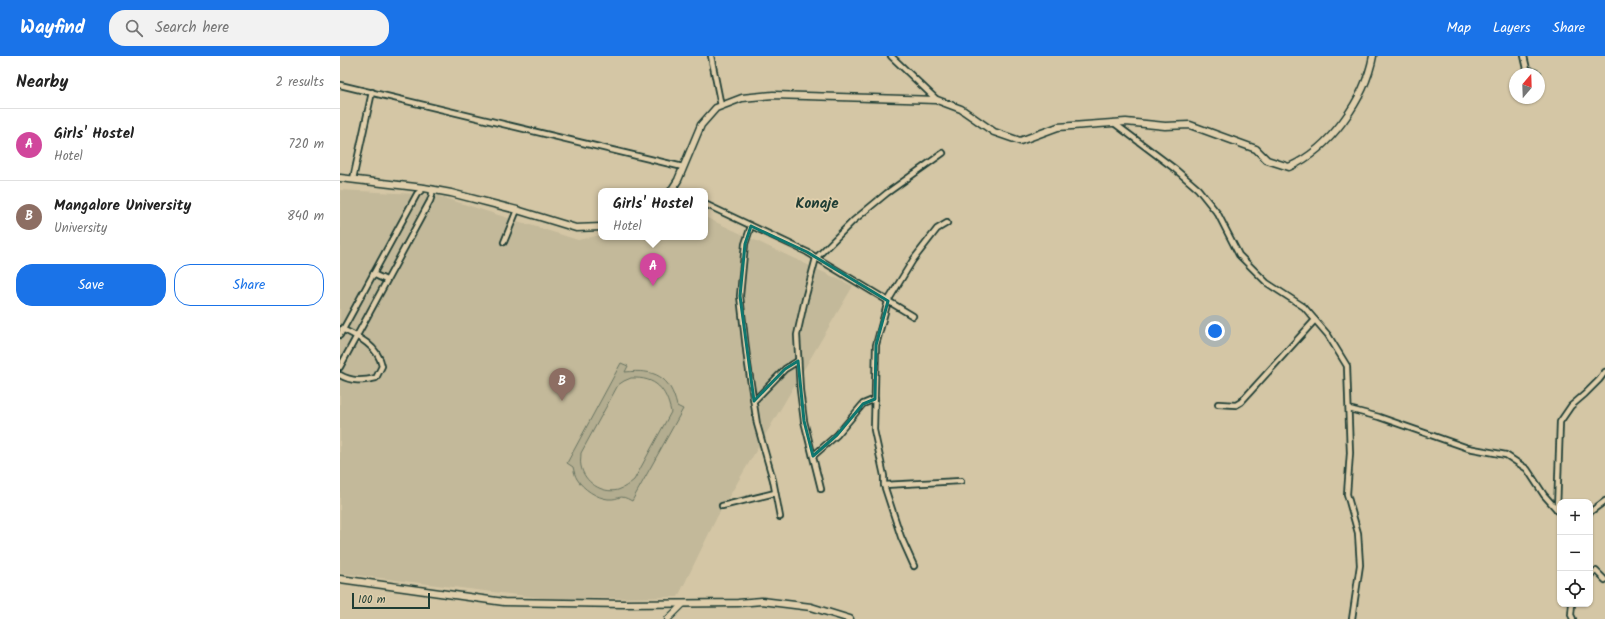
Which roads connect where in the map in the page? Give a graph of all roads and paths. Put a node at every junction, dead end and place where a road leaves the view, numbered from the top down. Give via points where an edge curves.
1 (711, 56) edge
2 (891, 56) edge
3 (1373, 56) edge
4 (1524, 56) edge
5 (1528, 68) edge
6 (340, 85) edge
7 (372, 92) junction
8 (937, 100) junction
9 (721, 106) junction
10 (1114, 123) junction
11 (943, 153) dead end
12 (683, 168) junction
13 (340, 178) edge
14 (354, 179) junction
15 (424, 188) junction
16 (675, 188) edge
17 (432, 189) junction
18 (708, 205) edge
19 (517, 210) junction
20 (947, 223) dead end
21 (751, 226) junction
22 (598, 227) edge
23 (504, 242) dead end
24 (816, 258) junction
25 (373, 274) junction
26 (386, 280) junction
27 (888, 301) junction
28 (913, 316) dead end
29 (1315, 320) junction
30 (342, 329) edge
31 (340, 335) edge
32 (356, 336) junction
33 (798, 361) junction
34 (340, 367) edge
35 (1605, 372) edge
36 (340, 375) edge
37 (875, 399) junction
38 (754, 401) junction
39 (1218, 404) dead end
40 (1349, 409) junction
41 (813, 456) junction
42 (961, 481) dead end
43 (884, 485) junction
44 (821, 489) dead end
45 (775, 493) junction
46 (1558, 499) edge
47 (1605, 501) edge
48 (722, 506) dead end
49 (1593, 510) edge
50 (1557, 511) edge
51 (780, 517) dead end
52 (914, 566) dead end
53 (1593, 572) edge
54 (340, 579) edge
55 (1605, 580) edge
56 (683, 604) junction
57 (1572, 607) edge
58 (668, 619) edge
59 (850, 619) edge
60 (1352, 619) edge
61 (1573, 619) edge

1 - 9 street
2 - 8 street
3 - 10 main road via 1371,69 1359,98 1335,132 1302,161 1289,167 1267,160 1256,149 1190,125
4 - 5 street
6 - 7 street
7 - 12 street
7 - 14 street
8 - 9 main road via 773,95 742,98
8 - 10 main road via 961,108 994,132 1020,141 1058,128
9 - 12 main road via 701,125
10 - 29 street via 1198,189 1218,214 1239,255 1267,283 1304,307
11 - 24 street via 859,216
12 - 16 main road
13 - 14 main road
14 - 15 main road
15 - 17 main road
15 - 25 street via 417,194
17 - 19 main road
17 - 26 street via 430,201
18 - 21 street
19 - 22 main road via 576,228
19 - 23 street
20 - 27 street via 937,229 913,260
21 - 24 street
21 - 38 street via 745,244 740,296
24 - 27 street
24 - 33 street via 797,335
25 - 26 street
25 - 30 street
26 - 32 street
27 - 28 street
27 - 37 street via 876,345
29 - 39 street via 1241,402 1236,405
29 - 40 street via 1347,366
30 - 31 street
30 - 32 street
32 - 34 street
32 - 36 street via 377,352 382,366 376,378 358,380 346,379
33 - 38 street via 785,369
33 - 41 street via 804,420
35 - 46 street via 1571,406 1560,422
37 - 41 street via 863,404 837,435
37 - 43 street via 874,430
38 - 45 street via 757,424
40 - 50 street via 1468,448 1506,455 1527,469
40 - 60 street via 1350,453 1347,494 1358,533 1360,565
41 - 44 street
42 - 43 street
43 - 52 street via 901,537
45 - 48 street
45 - 51 street
47 - 49 street
53 - 55 street via 1596,571
54 - 56 main road via 504,602
56 - 58 street
56 - 59 main road via 762,601 811,607
57 - 61 street

